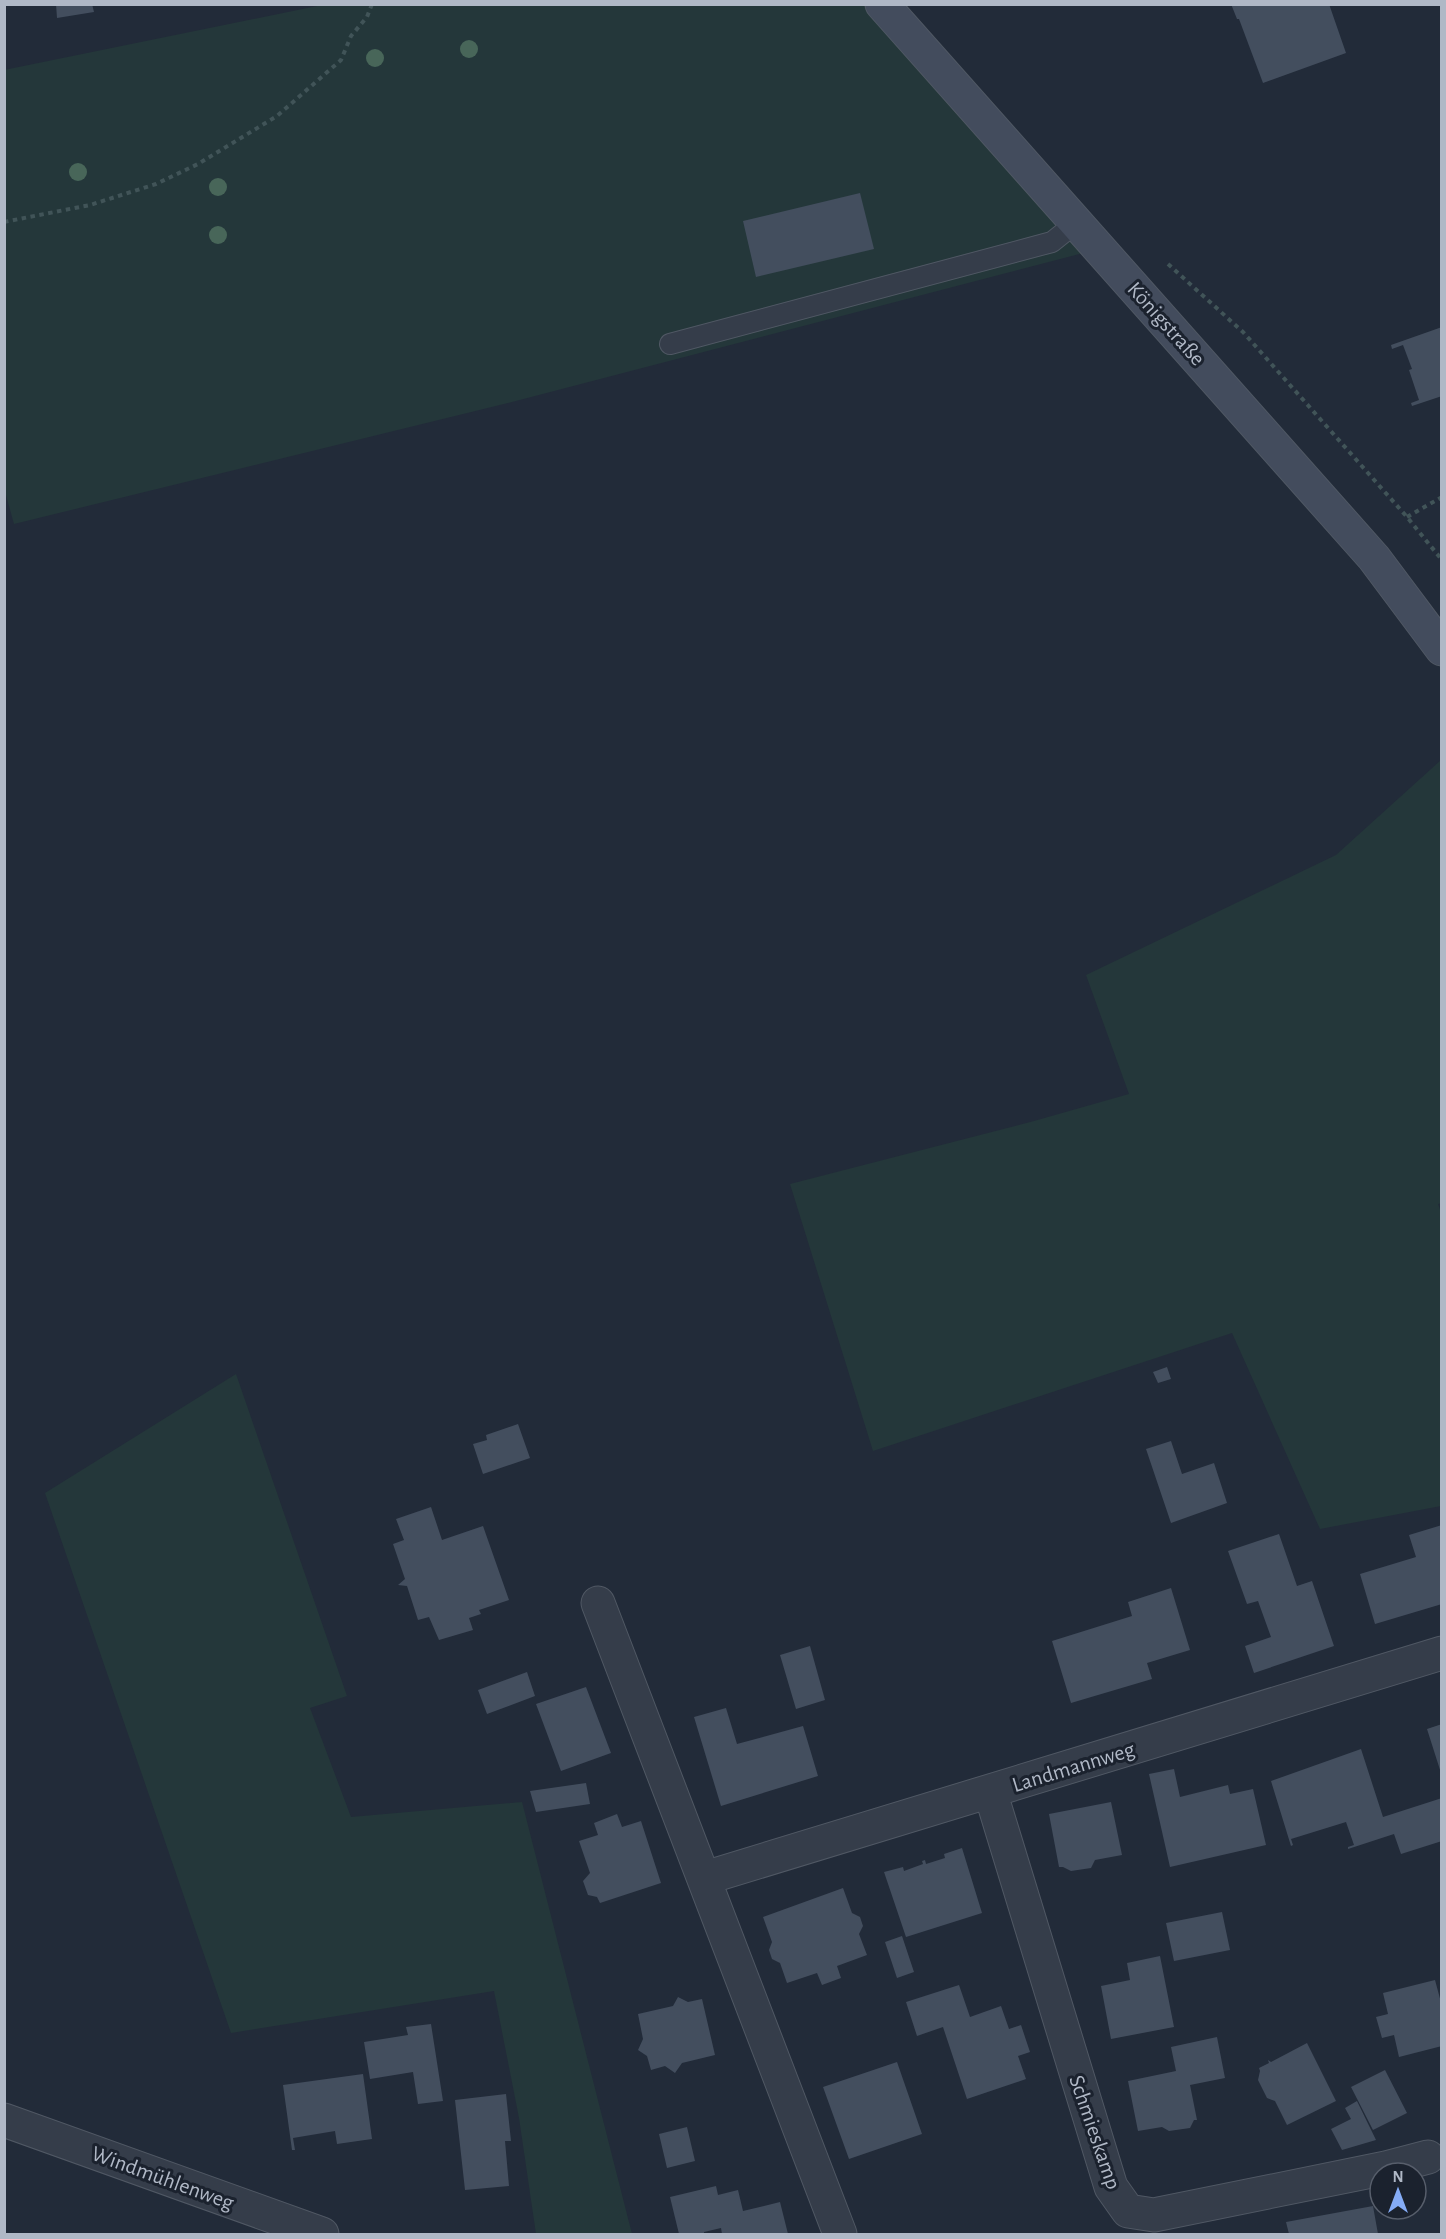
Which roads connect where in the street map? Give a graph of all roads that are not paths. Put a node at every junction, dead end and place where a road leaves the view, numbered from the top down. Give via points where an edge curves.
1 (892, 8) edge
2 (1077, 222) junction
3 (670, 344) dead end
4 (1442, 649) edge
5 (598, 1603) dead end
6 (1442, 1653) edge
7 (990, 1791) junction
8 (705, 1878) junction
9 (4, 2120) edge
10 (1428, 2157) dead end
11 (322, 2235) edge
12 (840, 2235) edge

1 - 2 main road, Königstraße
2 - 3 lane via 1052,242
2 - 4 main road, Königstraße via 1374,558
5 - 8 street
6 - 7 street, Landmannweg
7 - 8 street, Landmannweg
7 - 10 street, Schmieskamp via 1111,2187 1128,2211 1154,2215
8 - 12 street
9 - 11 street, Windmühlenweg

